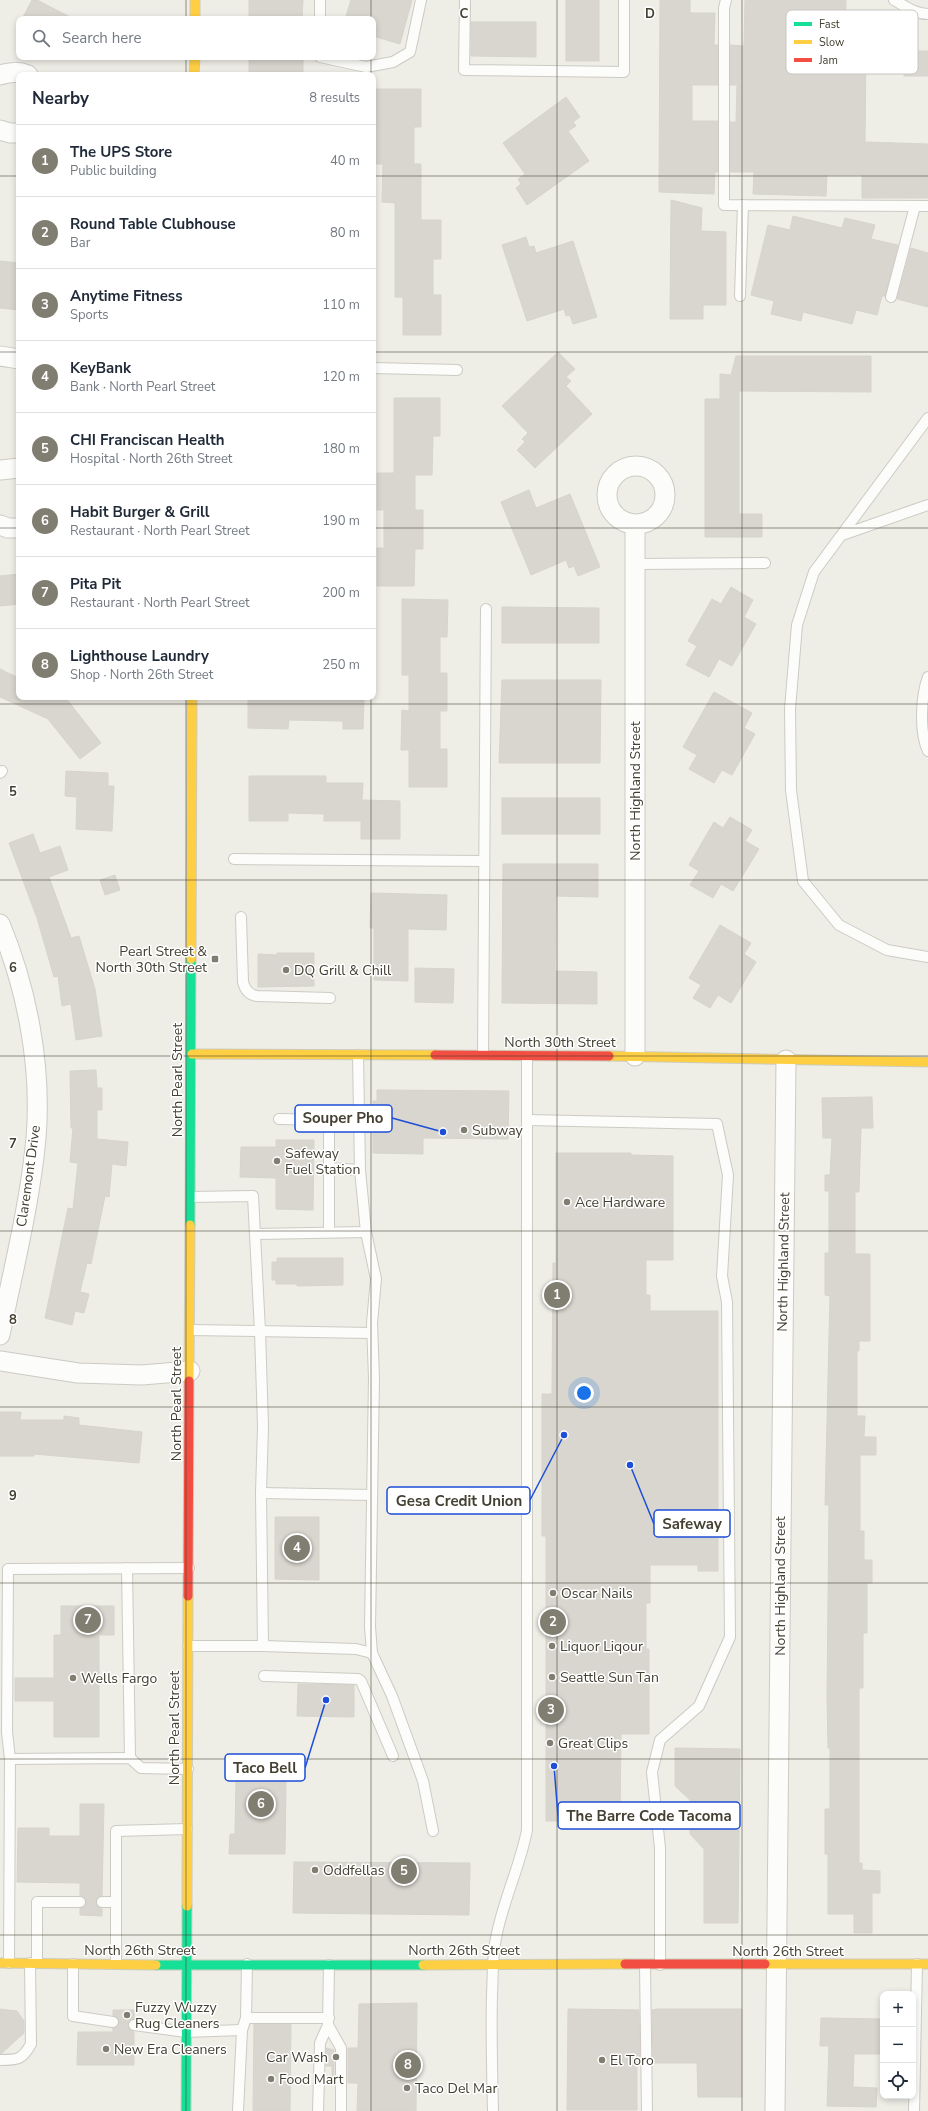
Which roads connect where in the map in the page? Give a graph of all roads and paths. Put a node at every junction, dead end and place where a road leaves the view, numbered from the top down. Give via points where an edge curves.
1 (195, 0) edge
2 (320, 0) edge
3 (421, 0) edge
4 (465, 0) edge
5 (624, 0) edge
6 (726, 0) edge
7 (894, 0) edge
8 (912, 10) edge
9 (918, 12) edge
10 (928, 14) edge
11 (195, 16) edge
12 (320, 16) edge
13 (194, 60) edge
14 (334, 60) edge
15 (16, 72) edge
16 (194, 72) edge
17 (0, 75) edge
18 (0, 130) edge
19 (16, 133) edge
20 (743, 205) junction
21 (915, 206) junction
22 (928, 206) edge
23 (740, 296) dead end
24 (891, 297) dead end
25 (0, 356) edge
26 (16, 359) edge
27 (376, 368) edge
28 (456, 370) dead end
29 (928, 418) edge
30 (16, 468) edge
31 (0, 470) edge
32 (928, 505) edge
33 (0, 525) edge
34 (636, 525) dead end
35 (16, 528) edge
36 (842, 535) junction
37 (765, 563) dead end
38 (636, 564) junction
39 (486, 609) dead end
40 (928, 677) edge
41 (192, 700) edge
42 (928, 751) edge
43 (234, 859) dead end
44 (484, 861) junction
45 (241, 917) dead end
46 (0, 924) edge
47 (928, 957) edge
48 (330, 998) dead end
49 (192, 1054) junction
50 (358, 1055) junction
51 (483, 1056) junction
52 (527, 1056) junction
53 (635, 1056) junction
54 (786, 1060) junction
55 (928, 1062) edge
56 (279, 1119) dead end
57 (527, 1120) junction
58 (329, 1168) junction
59 (360, 1170) junction
60 (191, 1197) junction
61 (329, 1231) junction
62 (366, 1232) junction
63 (256, 1234) junction
64 (190, 1330) junction
65 (260, 1331) junction
66 (372, 1333) junction
67 (0, 1335) edge
68 (0, 1360) edge
69 (190, 1371) junction
70 (261, 1493) junction
71 (372, 1495) junction
72 (127, 1568) junction
73 (189, 1568) junction
74 (188, 1646) junction
75 (263, 1646) junction
76 (372, 1653) junction
77 (264, 1676) dead end
78 (393, 1756) dead end
79 (130, 1758) junction
80 (10, 1759) junction
81 (188, 1769) junction
82 (187, 1829) junction
83 (433, 1831) dead end
84 (80, 1902) dead end
85 (102, 1902) dead end
86 (116, 1902) junction
87 (5, 1963) edge
88 (34, 1963) junction
89 (492, 1963) junction
90 (73, 1964) junction
91 (116, 1964) junction
92 (246, 1964) junction
93 (916, 1964) junction
94 (928, 1964) edge
95 (186, 1965) junction
96 (329, 1965) junction
97 (645, 1965) junction
98 (660, 1965) junction
99 (778, 1965) junction
100 (246, 2018) junction
101 (114, 2022) dead end
102 (328, 2022) junction
103 (134, 2025) dead end
104 (242, 2030) junction
105 (186, 2032) junction
106 (0, 2060) edge
107 (186, 2111) edge
108 (238, 2111) edge
109 (318, 2111) edge
110 (341, 2111) edge
111 (493, 2111) edge
112 (647, 2111) edge
113 (775, 2111) edge
114 (914, 2111) edge

1 - 11 main road
2 - 12 lane
3 - 14 lane via 410,52 393,62 366,67
4 - 5 lane via 464,70 624,72
6 - 20 lane via 724,205
7 - 8 lane
9 - 10 lane
13 - 16 main road
15 - 17 street
18 - 19 street
20 - 21 lane
20 - 23 lane
21 - 22 lane
21 - 24 lane
25 - 26 street
27 - 28 lane
29 - 36 lane
30 - 31 street
32 - 36 lane
33 - 35 street
34 - 38 street, North Highland Street
36 - 47 lane via 814,572 797,625 790,709 791,790 803,882 839,925 887,950
37 - 38 lane
38 - 53 street, North Highland Street
39 - 44 lane
40 - 42 lane via 923,691 923,741
41 - 49 main road, North Pearl Street
43 - 44 lane
44 - 51 lane
45 - 48 lane via 243,982 252,996
46 - 67 street, Claremont Drive via 24,998 32,1044 36,1085 36,1137 28,1197
49 - 50 main road, North 30th Street
49 - 60 main road, North Pearl Street
50 - 51 main road, North 30th Street
50 - 59 lane
51 - 52 main road, North 30th Street
52 - 53 main road, North 30th Street
52 - 57 lane
53 - 54 main road, North 30th Street
54 - 55 main road, North 30th Street
54 - 99 street, North Highland Street
56 - 58 lane via 329,1120
57 - 89 lane via 527,1830 504,1900
57 - 98 lane via 717,1124 728,1175 722,1276 727,1302 730,1637 699,1706 660,1740 652,1772 660,1848
58 - 59 lane
58 - 61 lane
59 - 62 lane
60 - 63 lane via 253,1196
60 - 64 main road, North Pearl Street
61 - 62 lane
61 - 63 lane
62 - 66 lane via 376,1279
63 - 65 lane
64 - 65 lane
64 - 69 main road, North Pearl Street
65 - 66 lane
65 - 70 lane via 263,1426
66 - 71 lane
68 - 69 street via 78,1373 142,1375
69 - 73 main road, North Pearl Street
70 - 71 lane
70 - 75 lane
71 - 76 lane
72 - 73 lane
72 - 79 lane
72 - 80 lane via 8,1569 7,1732
73 - 74 main road, North Pearl Street
74 - 75 lane
74 - 81 main road, North Pearl Street
75 - 76 lane via 356,1649
76 - 83 lane via 392,1696 423,1781
77 - 78 lane via 358,1679
79 - 80 lane
79 - 81 lane via 141,1768
80 - 87 lane
81 - 82 main road, North Pearl Street
82 - 86 lane via 116,1831
82 - 95 main road, North Pearl Street
84 - 88 lane via 37,1902
85 - 86 lane
86 - 91 lane
87 - 88 main road, North 26th Street
88 - 90 main road, North 26th Street
88 - 106 lane via 31,2044 25,2055 16,2060
89 - 96 main road, North 26th Street
89 - 97 main road, North 26th Street
89 - 111 lane
90 - 91 main road, North 26th Street
90 - 101 lane via 73,2016
91 - 95 main road, North 26th Street
92 - 95 main road, North 26th Street
92 - 96 main road, North 26th Street
92 - 100 lane
93 - 94 main road, North 26th Street
93 - 99 main road, North 26th Street
93 - 114 lane
95 - 105 main road, North Pearl Street
96 - 102 lane
97 - 98 main road, North 26th Street
97 - 112 lane
98 - 99 main road, North 26th Street
99 - 113 street, North Highland Street
100 - 102 lane
100 - 104 lane
102 - 109 lane via 320,2043
102 - 110 lane via 341,2048
103 - 105 lane
104 - 105 lane
104 - 108 lane
105 - 107 main road, North Pearl Street

